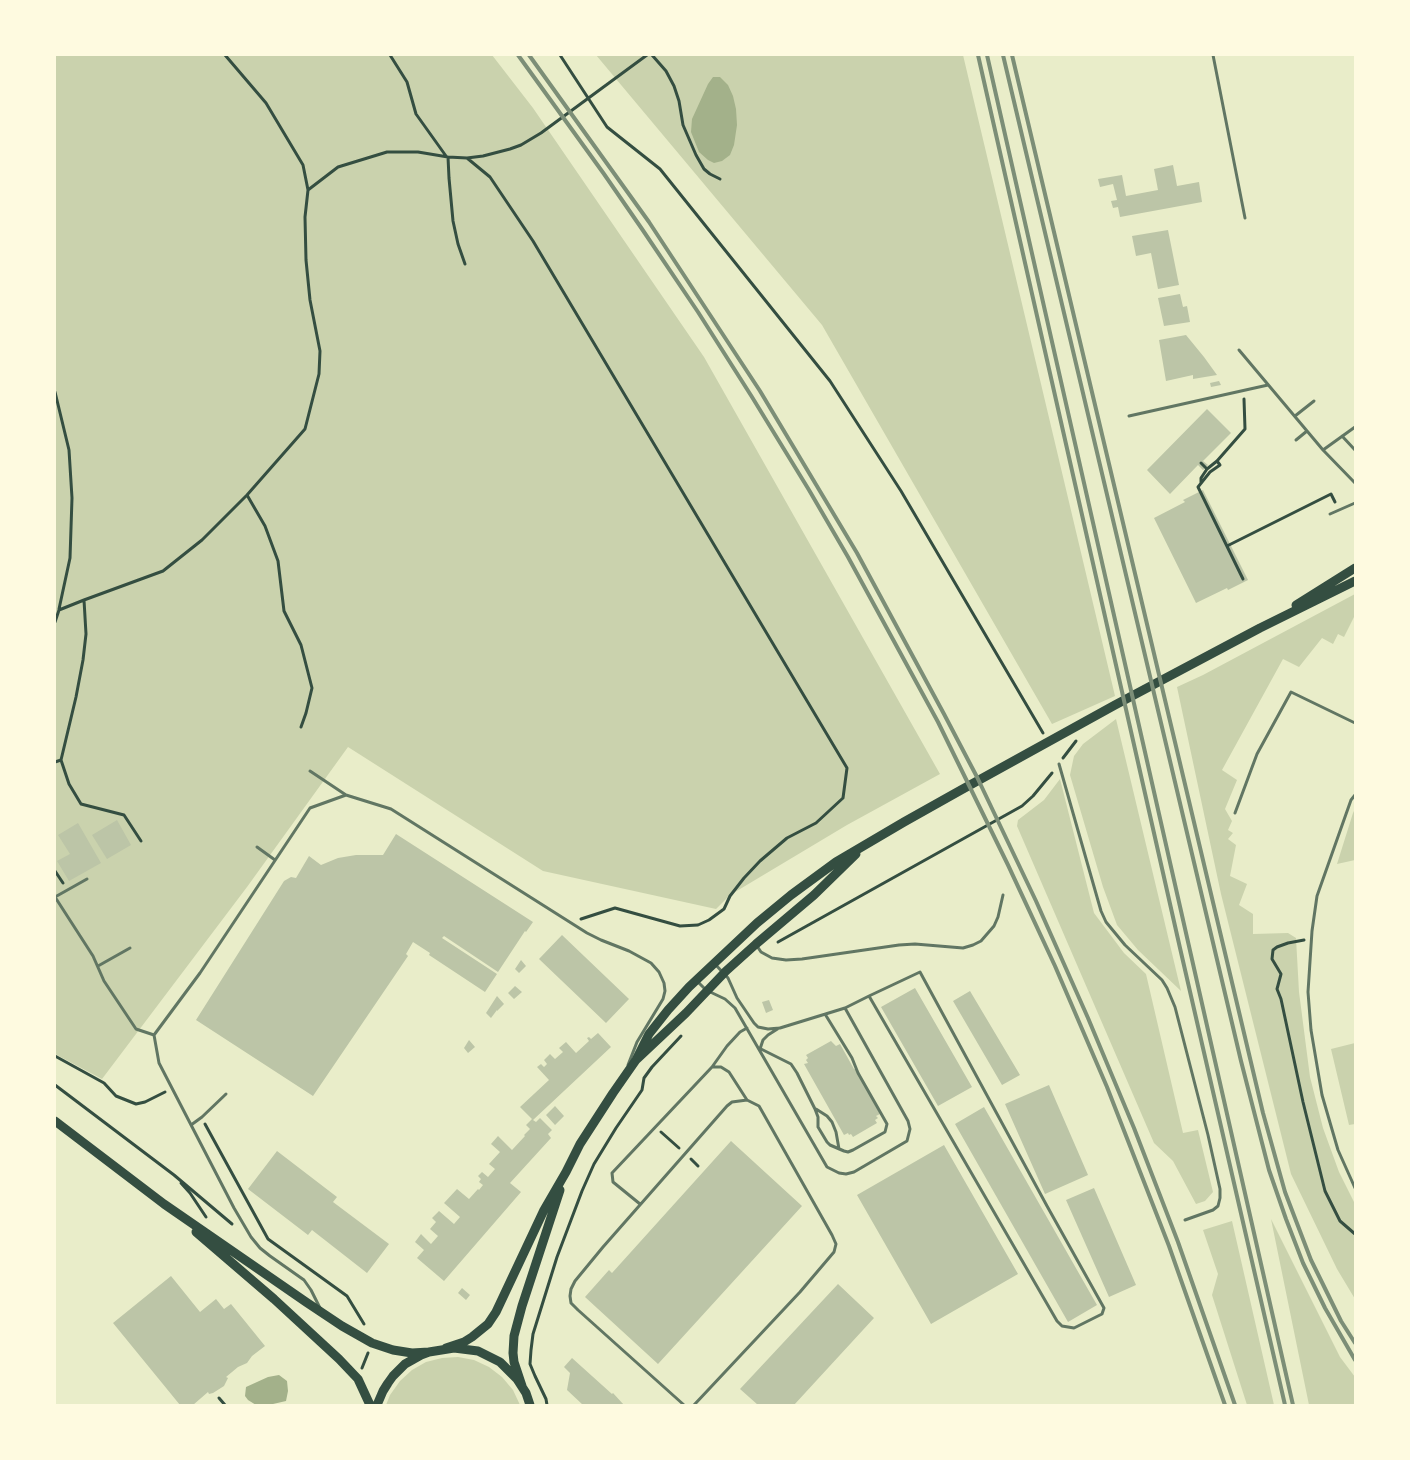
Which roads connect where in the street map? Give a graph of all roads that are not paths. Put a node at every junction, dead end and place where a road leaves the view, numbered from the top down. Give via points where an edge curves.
1 (1213, 55) edge
2 (1245, 218) dead end
3 (1239, 350) dead end
4 (1268, 385) junction
5 (1314, 401) dead end
6 (1129, 416) dead end
7 (1295, 416) junction
8 (1355, 427) edge
9 (1307, 431) junction
10 (1342, 436) junction
11 (1296, 440) dead end
12 (1323, 450) junction
13 (1355, 450) edge
14 (1355, 483) edge
15 (1355, 503) edge
16 (1330, 514) dead end
17 (1355, 568) edge
18 (1355, 581) edge
19 (1260, 628) junction
20 (1355, 723) edge
21 (1059, 764) road end
22 (310, 771) dead end
23 (1355, 794) edge
24 (346, 795) junction
25 (1235, 813) dead end
26 (868, 843) junction
27 (257, 847) dead end
28 (275, 860) junction
29 (87, 880) dead end
30 (1003, 895) dead end
31 (756, 944) junction
32 (130, 948) dead end
33 (714, 963) junction
34 (98, 966) junction
35 (724, 973) junction
36 (696, 980) junction
37 (706, 990) junction
38 (869, 996) junction
39 (845, 1008) junction
40 (825, 1014) junction
41 (747, 1028) junction
42 (780, 1028) junction
43 (154, 1036) junction
44 (760, 1049) junction
45 (636, 1060) junction
46 (712, 1067) junction
47 (626, 1074) junction
48 (226, 1094) dead end
49 (746, 1100) junction
50 (816, 1109) junction
51 (55, 1121) edge
52 (191, 1125) junction
53 (839, 1149) junction
54 (566, 1172) junction
55 (1355, 1188) edge
56 (164, 1204) junction
57 (640, 1204) junction
58 (1185, 1220) dead end
59 (323, 1313) junction
60 (446, 1348) junction
61 (429, 1352) junction
62 (522, 1386) junction
63 (370, 1405) edge
64 (378, 1405) edge
65 (530, 1405) edge
66 (684, 1405) edge
67 (694, 1405) edge

1 - 2 lane
3 - 4 lane
4 - 6 lane
4 - 7 lane
5 - 7 lane
7 - 9 lane
8 - 10 lane
9 - 11 lane
9 - 12 lane
10 - 12 lane
10 - 13 lane
12 - 14 lane
15 - 16 lane
17 - 19 main road
18 - 19 main road
19 - 26 main road via 986,775
20 - 25 lane via 1291,692 1257,754
21 - 58 lane via 1106,922 1162,980 1175,1007 1220,1188 1218,1206
22 - 24 lane
23 - 55 lane via 1317,896 1308,992 1322,1095 1338,1150
24 - 28 lane via 310,808
24 - 47 lane via 391,809 572,923 652,963 659,972 665,991 638,1042
26 - 31 main road via 814,896
26 - 33 main road via 791,895
27 - 28 lane
28 - 43 lane
29 - 34 lane via 55,897
30 - 31 lane via 994,926 981,941 962,948 899,945 786,960 772,958 761,952
31 - 35 main road
32 - 34 lane
33 - 35 lane
33 - 36 main road
34 - 43 lane via 104,981 136,1028
35 - 37 main road
35 - 42 lane via 758,1027
36 - 37 lane
36 - 45 main road via 649,1034
37 - 41 lane via 730,1003
37 - 45 main road
38 - 38 lane via 920,972 1104,1308 1102,1314 1074,1328 1062,1326 1057,1321
38 - 39 lane
39 - 40 lane
39 - 44 lane via 910,1129 907,1141 854,1172 839,1173 827,1167
40 - 42 lane
40 - 53 lane via 887,1124 885,1132 853,1150
41 - 44 lane
41 - 46 lane via 727,1046
42 - 44 lane via 763,1040
43 - 52 lane via 159,1063
44 - 50 lane via 791,1064
45 - 47 main road
46 - 49 lane via 721,1067 729,1072
46 - 57 lane via 612,1173 613,1182
47 - 54 main road via 589,1129
48 - 52 lane
49 - 57 lane via 727,1106
49 - 67 lane via 759,1106 764,1113 836,1244 834,1252 800,1292
50 - 53 lane via 832,1122
50 - 53 lane via 818,1127 826,1142
51 - 56 main road
52 - 59 lane via 251,1237 265,1252 304,1280
54 - 60 main road via 488,1324 464,1342
54 - 62 main road via 514,1336 514,1362
56 - 59 main road
56 - 63 main road via 339,1359 358,1379
57 - 66 lane via 575,1280 571,1303
59 - 61 main road via 372,1343 402,1352
60 - 61 main road
60 - 62 main road via 486,1354 506,1367
61 - 64 main road via 399,1370 383,1390
62 - 65 main road

